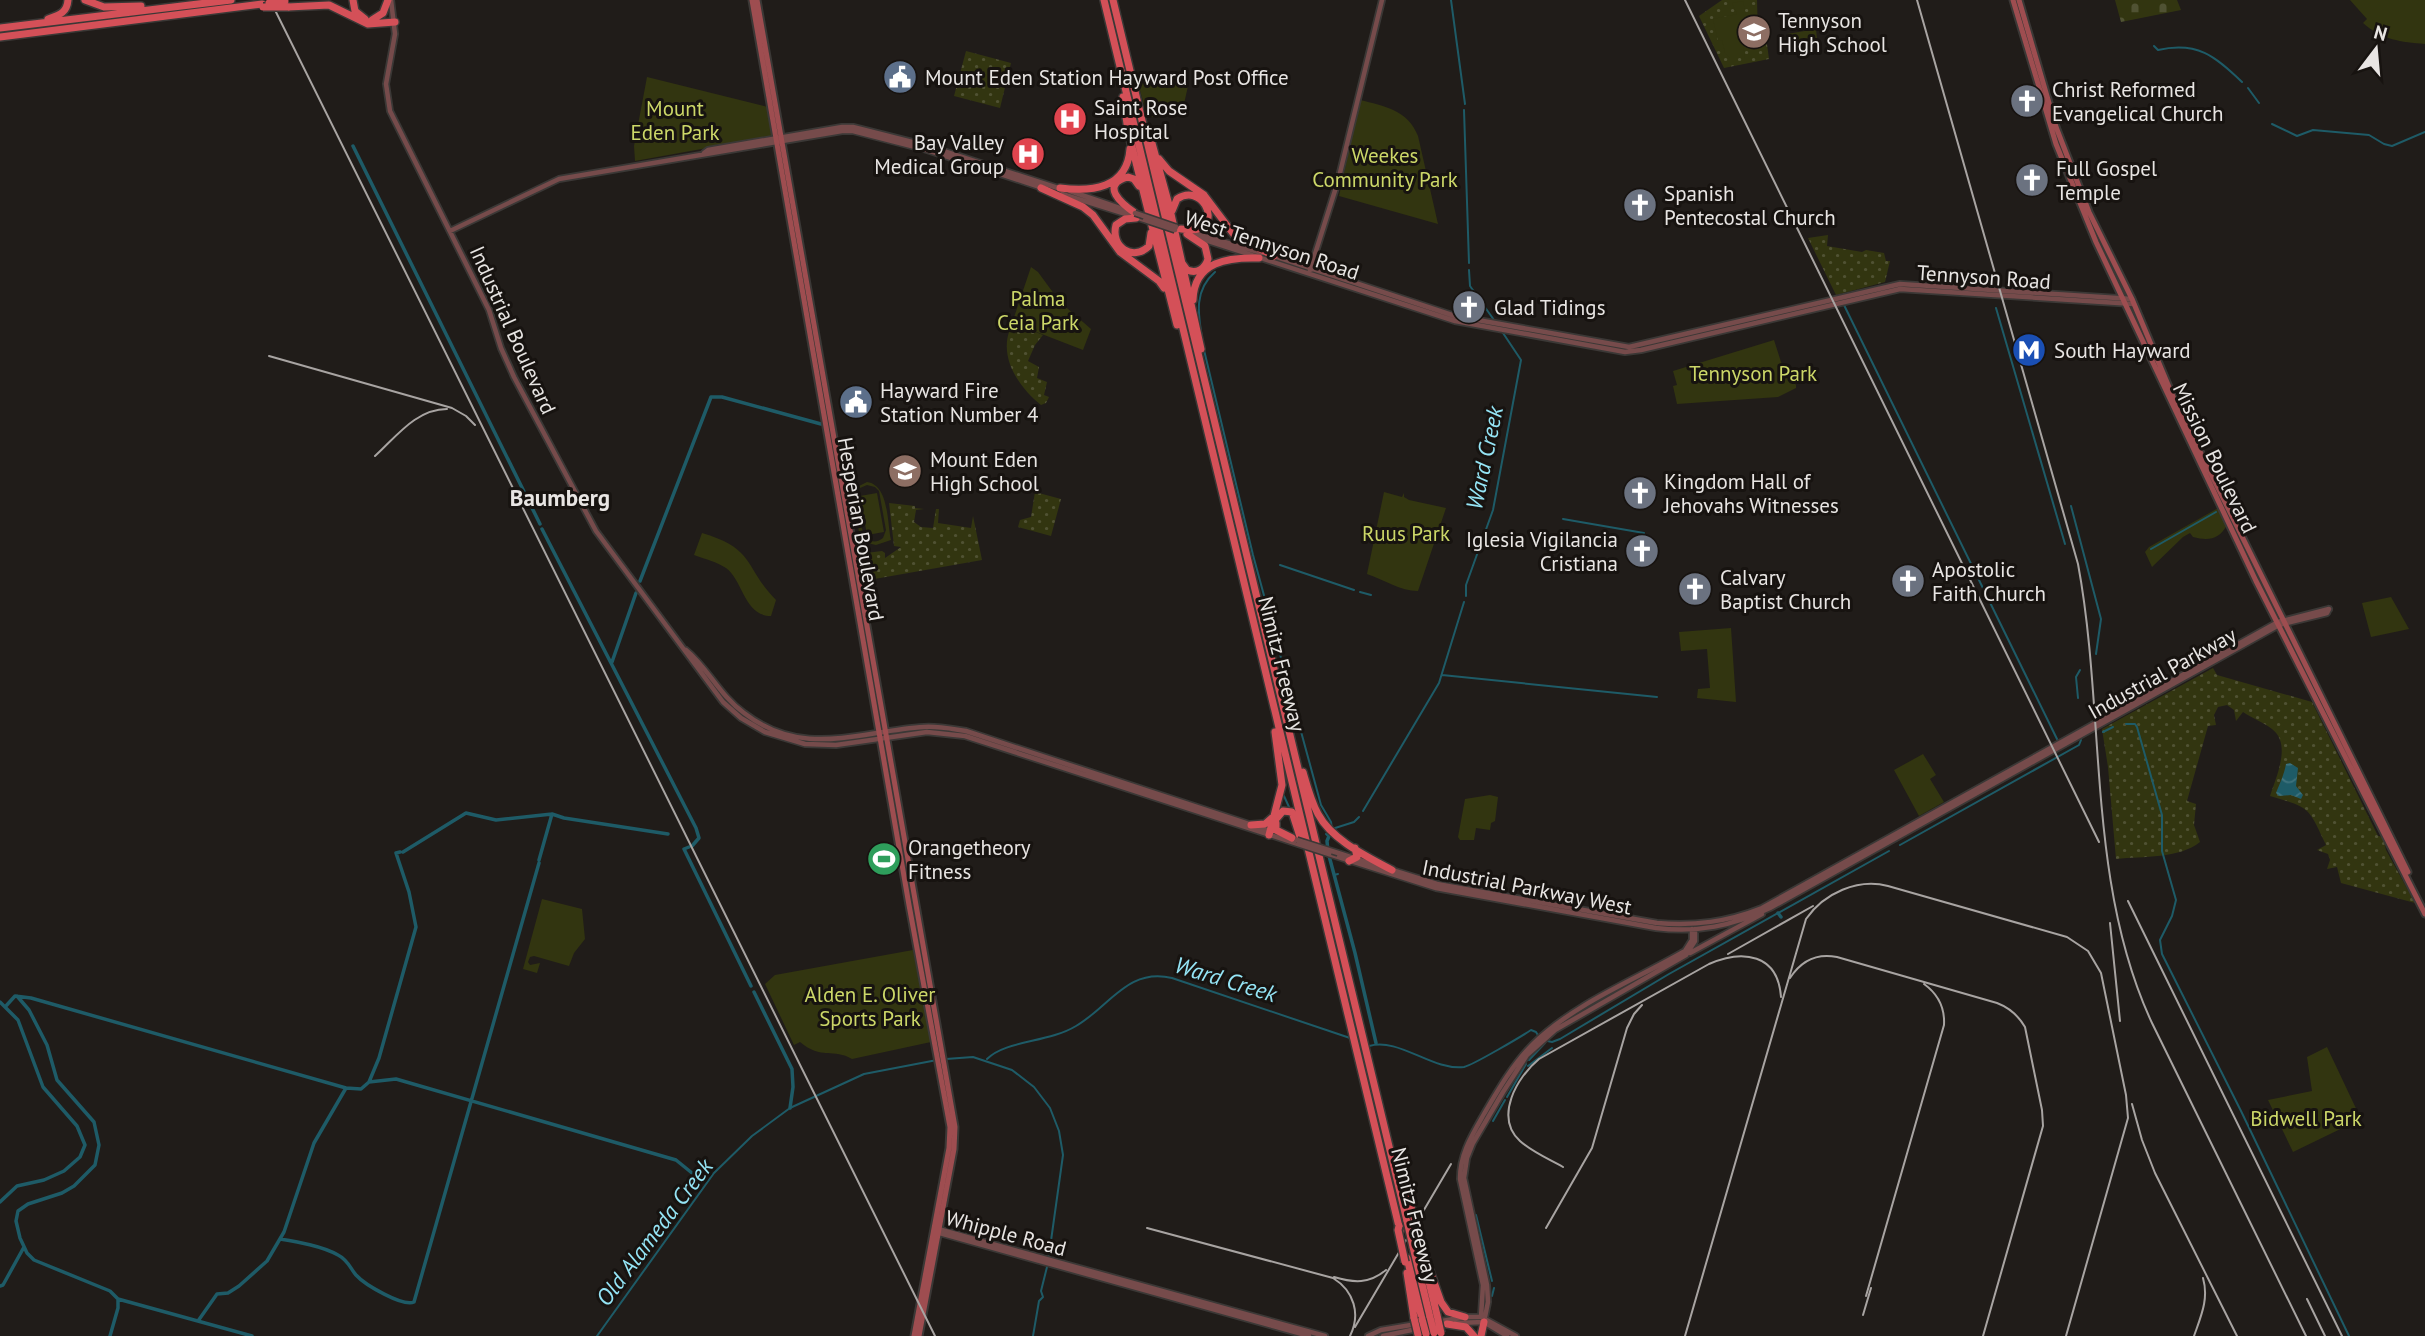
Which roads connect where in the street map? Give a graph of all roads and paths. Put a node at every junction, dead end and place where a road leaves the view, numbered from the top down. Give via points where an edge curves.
1 (68, 0) edge
2 (85, 0) edge
3 (231, 0) edge
4 (353, 0) edge
5 (389, 0) edge
6 (755, 0) edge
7 (1108, 0) edge
8 (1382, 0) edge
9 (2013, 0) edge
10 (2019, 0) edge
11 (288, 3) edge
12 (190, 4) junction
13 (372, 20) junction
14 (395, 20) junction
15 (19, 26) junction
16 (0, 28) edge
17 (0, 37) edge
18 (1122, 76) junction
19 (1138, 103) junction
20 (1129, 135) junction
21 (779, 140) junction
22 (1154, 149) junction
23 (1041, 188) junction
24 (1060, 188) junction
25 (1146, 202) junction
26 (1135, 216) junction
27 (1152, 229) junction
28 (1178, 229) junction
29 (450, 231) junction
30 (1177, 250) junction
31 (1274, 256) junction
32 (1259, 258) junction
33 (1309, 272) junction
34 (1169, 295) junction
35 (2124, 300) junction
36 (1833, 302) joint
37 (2133, 302) junction
38 (1194, 312) junction
39 (1191, 363) junction
40 (1195, 380) junction
41 (1205, 383) junction
42 (1214, 429) junction
43 (2282, 623) junction
44 (863, 630) junction
45 (870, 639) junction
46 (683, 647) junction
47 (1268, 682) junction
48 (1289, 729) junction
49 (883, 735) junction
50 (868, 739) junction
51 (2054, 749) junction
52 (883, 750) junction
53 (1091, 774) junction
54 (1275, 819) junction
55 (1251, 825) junction
56 (1271, 833) junction
57 (1296, 841) junction
58 (1355, 848) junction
59 (1352, 860) junction
60 (1392, 870) junction
61 (1794, 895) junction
62 (1321, 904) junction
63 (2425, 907) edge
64 (2425, 914) edge
65 (1694, 929) junction
66 (1686, 955) junction
67 (923, 977) junction
68 (930, 983) junction
69 (1554, 1028) junction
70 (938, 1047) junction
71 (1409, 1211) junction
72 (1399, 1229) junction
73 (936, 1230) junction
74 (1419, 1240) junction
75 (1426, 1317) junction
76 (1465, 1317) junction
77 (1484, 1319) junction
78 (1447, 1324) junction
79 (1430, 1335) edge
80 (916, 1336) edge
81 (1309, 1336) edge
82 (1325, 1336) edge
83 (1367, 1336) edge
84 (1383, 1336) edge
85 (1474, 1336) edge
86 (1481, 1336) edge
87 (1507, 1336) edge
88 (1516, 1336) edge

1 - 15 highway via 59,15
2 - 12 highway via 104,7
3 - 12 highway
4 - 13 highway via 359,15
5 - 13 highway via 383,13
5 - 14 main road, Industrial Boulevard
6 - 21 main road, Hesperian Boulevard
7 - 18 highway, Nimitz Freeway
7 - 19 highway, Nimitz Freeway
7 - 42 highway
8 - 33 main road via 1337,185
9 - 35 main road, Mission Boulevard via 2062,160
10 - 37 main road, Mission Boulevard via 2066,155
11 - 14 highway via 329,5 368,24
11 - 17 highway, bridge
12 - 15 highway
13 - 14 highway
14 - 29 main road, Industrial Boulevard via 386,74 388,101
15 - 16 highway
18 - 20 highway
18 - 39 highway, Nimitz Freeway
19 - 22 highway
19 - 41 highway, Nimitz Freeway
20 - 24 highway via 1128,161 1114,180 1090,191
20 - 25 highway
21 - 23 main road, West Tennyson Road via 853,131
21 - 24 main road, West Tennyson Road via 853,127
21 - 29 main road, West Tennyson Road via 552,181
21 - 44 main road, Hesperian Boulevard
21 - 45 main road, Hesperian Boulevard
22 - 28 highway
22 - 31 highway via 1164,167 1204,195 1235,236
23 - 26 main road, West Tennyson Road
23 - 34 highway via 1093,215 1119,252 1159,281
24 - 26 main road, West Tennyson Road
25 - 26 highway via 1134,179 1118,181 1116,198
25 - 27 highway
26 - 27 highway via 1116,225 1115,239 1123,250 1144,250
26 - 28 main road, West Tennyson Road, bridge
26 - 28 main road, West Tennyson Road, bridge
27 - 34 highway
28 - 28 highway via 1172,210 1177,199 1186,194 1198,197 1207,208 1207,221 1197,229
28 - 30 highway
28 - 30 highway via 1205,246 1207,263 1200,270 1189,271
28 - 31 main road, West Tennyson Road
28 - 32 main road, West Tennyson Road
29 - 46 main road, Industrial Boulevard via 489,310 511,371 583,508
30 - 38 highway
31 - 33 main road, West Tennyson Road
32 - 33 main road, West Tennyson Road
32 - 38 highway via 1229,258 1211,267 1196,285
33 - 36 main road, West Tennyson Road via 1455,321 1625,352
34 - 40 highway
35 - 36 main road, Tennyson Road via 1909,284
35 - 37 main road, Tennyson Road
35 - 43 main road, Mission Boulevard via 2186,435
37 - 43 main road, Mission Boulevard via 2174,399
38 - 41 highway
39 - 40 highway, Nimitz Freeway
39 - 72 highway
40 - 47 highway, Nimitz Freeway
41 - 42 highway, Nimitz Freeway
42 - 48 highway, Nimitz Freeway
42 - 71 highway via 1401,1207
43 - 43 main road via 2327,613 2329,609
43 - 51 main road, Industrial Parkway
43 - 63 main road, Mission Boulevard
43 - 64 main road, Mission Boulevard
44 - 45 main road
44 - 49 main road, Hesperian Boulevard
45 - 49 main road, Hesperian Boulevard
46 - 49 main road, Industrial Boulevard via 732,704 767,728 820,740
46 - 50 main road, Industrial Boulevard via 723,702 765,732 820,745
47 - 54 highway via 1282,782
47 - 62 highway, Nimitz Freeway
48 - 58 highway via 1315,809 1336,836
48 - 71 highway, Nimitz Freeway
49 - 50 main road, Industrial Boulevard
49 - 52 main road, Hesperian Boulevard
49 - 53 main road, Industrial Parkway West via 928,732 965,736
49 - 68 main road, Hesperian Boulevard
50 - 52 main road
51 - 61 main road, Industrial Parkway West
51 - 65 main road, Industrial Parkway West via 1762,908
52 - 67 main road, Hesperian Boulevard
53 - 55 main road, Industrial Parkway West
53 - 56 main road, Industrial Parkway West
54 - 55 highway
54 - 56 highway
54 - 57 highway via 1276,830
54 - 62 highway via 1283,811 1294,816
55 - 56 main road, Industrial Parkway West
56 - 57 main road, Industrial Parkway West
56 - 57 main road, Industrial Parkway West
57 - 59 main road, Industrial Parkway West, bridge
58 - 59 highway
58 - 60 highway
59 - 60 main road, Industrial Parkway West
59 - 65 main road, Industrial Parkway West via 1436,888 1656,928
60 - 65 main road, Industrial Parkway West via 1451,887
61 - 65 main road, Industrial Parkway West via 1744,920
61 - 66 main road
62 - 72 highway, Nimitz Freeway
65 - 66 main road via 1693,945
65 - 69 main road via 1685,951
66 - 69 main road
67 - 68 main road
67 - 70 main road, Hesperian Boulevard
68 - 70 main road, Hesperian Boulevard
69 - 77 main road via 1534,1045 1501,1090 1467,1158 1468,1211 1487,1285
70 - 73 main road, Hesperian Boulevard via 950,1134
71 - 74 highway, bridge
71 - 75 highway, Nimitz Freeway, bridge via 1407,1221
72 - 75 highway, bridge
73 - 80 main road, Hesperian Boulevard
73 - 81 main road, Whipple Road
73 - 82 main road, Whipple Road
74 - 75 highway
74 - 76 highway via 1441,1302 1448,1312
75 - 79 highway, bridge
75 - 79 highway, bridge
76 - 77 main road
76 - 83 main road
77 - 78 main road
77 - 86 highway
77 - 87 main road
77 - 88 main road
78 - 84 main road
78 - 85 highway via 1466,1327

